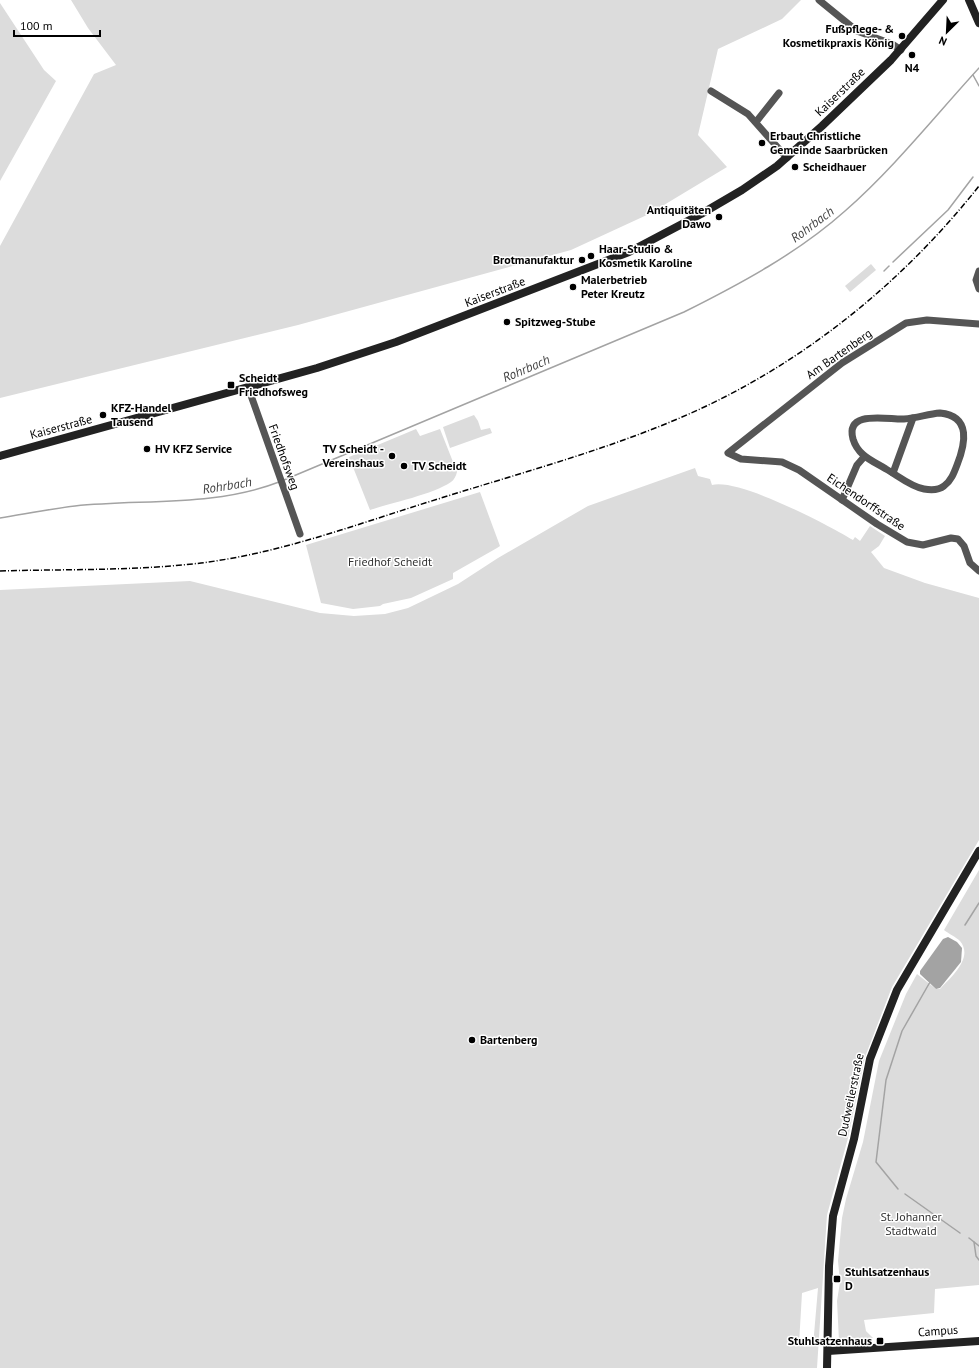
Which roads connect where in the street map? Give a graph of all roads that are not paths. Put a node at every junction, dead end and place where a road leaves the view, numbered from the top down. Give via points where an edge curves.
1 (819, 0) edge
2 (943, 0) edge
3 (969, 0) edge
4 (979, 23) edge
5 (901, 50) junction
6 (711, 91) dead end
7 (779, 93) dead end
8 (756, 122) junction
9 (787, 158) junction
10 (979, 271) edge
11 (979, 289) edge
12 (979, 324) edge
13 (248, 387) junction
14 (913, 418) junction
15 (728, 453) joint
16 (0, 456) edge
17 (864, 457) junction
18 (893, 473) junction
19 (842, 500) junction
20 (300, 534) dead end
21 (979, 571) edge
22 (979, 851) edge
23 (979, 1341) edge
24 (828, 1351) junction
25 (827, 1368) edge

1 - 5 street via 857,31
2 - 5 main road, Kaiserstraße
3 - 4 main road
5 - 9 main road, Kaiserstraße
6 - 8 street via 742,109
7 - 8 street
8 - 9 street
9 - 13 main road, Kaiserstraße via 742,190 630,252 396,342
10 - 11 street via 976,280
12 - 15 street, Am Bartenberg via 927,320 906,323 842,363
13 - 16 main road, Kaiserstraße
13 - 20 street, Friedhofsweg
14 - 17 street via 866,417 858,422 852,430 853,439
14 - 18 street
14 - 18 street via 940,413 953,416 965,435 958,461 951,478 944,486 934,490 917,487
15 - 19 street, Eichendorffstraße via 741,459 782,462 799,470
17 - 18 street
17 - 19 street via 857,465
19 - 21 street, Eichendorffstraße via 907,542 923,545 951,538 958,539 964,546 970,563
22 - 24 main road, Dudweilerstraße via 897,990 870,1059 854,1139 833,1211 829,1266
23 - 24 main road, Campus
24 - 25 main road, Dudweilerstraße

